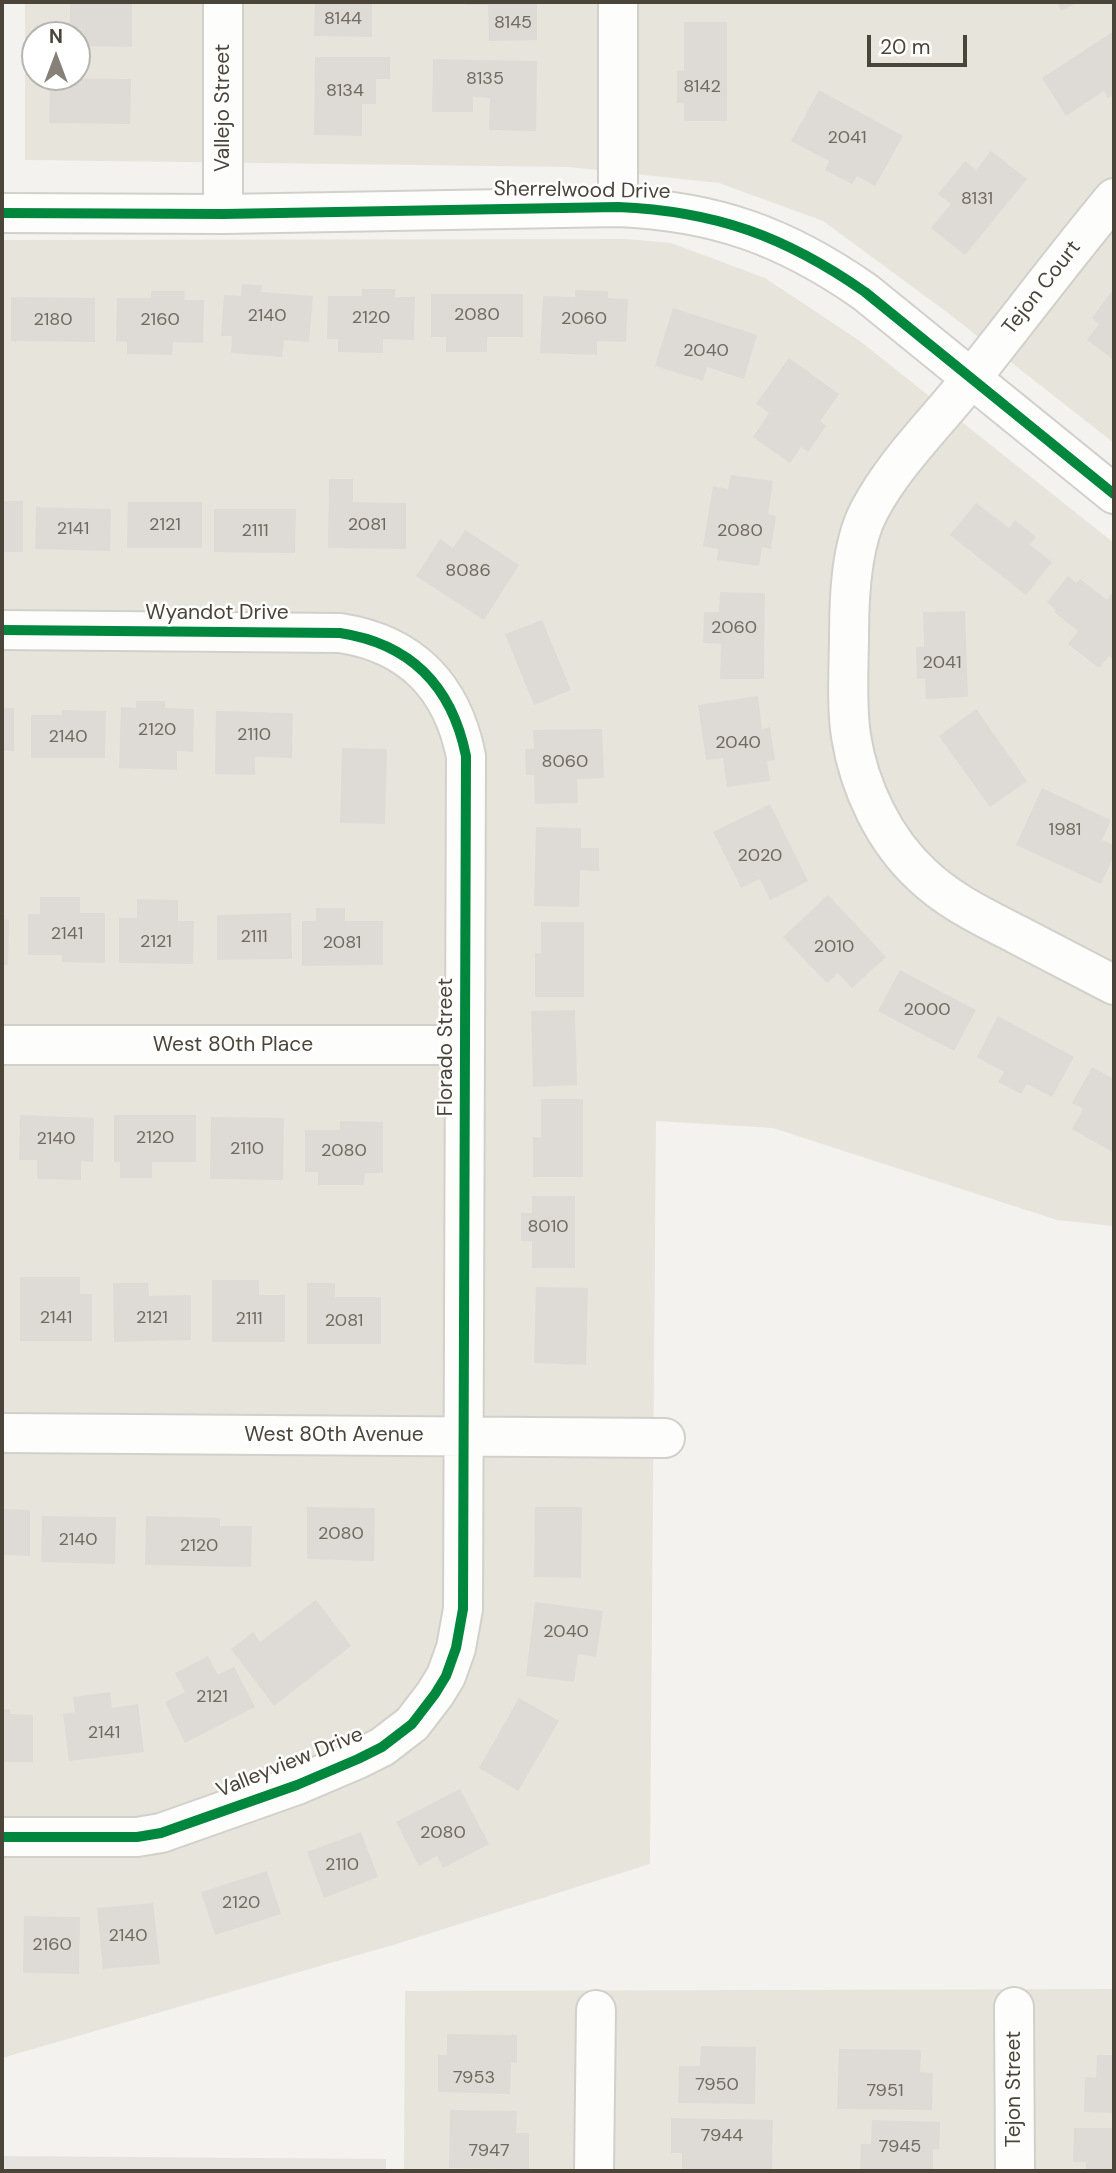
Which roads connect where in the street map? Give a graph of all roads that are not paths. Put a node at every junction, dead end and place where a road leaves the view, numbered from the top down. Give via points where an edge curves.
1 (223, 2) edge
2 (618, 2) edge
3 (1114, 198) edge
4 (618, 207) junction
5 (2, 213) edge
6 (223, 214) junction
7 (971, 379) junction
8 (1114, 494) edge
9 (2, 631) edge
10 (423, 670) joint
11 (1114, 985) edge
12 (2, 1045) edge
13 (465, 1045) junction
14 (2, 1433) edge
15 (464, 1436) junction
16 (666, 1438) dead end
17 (2, 1837) edge
18 (1014, 2007) dead end
19 (596, 2010) dead end
20 (594, 2171) edge
21 (1015, 2171) edge

1 - 6 street, Vallejo Street
2 - 4 street
3 - 7 street, Tejon Court
4 - 6 street, Sherrelwood Drive
4 - 7 street, Sherrelwood Drive via 700,215 793,247 865,292
5 - 6 street, Sherrelwood Drive
7 - 8 street, Sherrelwood Drive
7 - 11 street, Tejon Court via 898,468 861,529 849,601 851,736 860,772 885,831 923,876 965,907
9 - 10 street, Wyandot Drive via 340,633 391,648
10 - 13 street, Florado Street via 460,727 466,756
12 - 13 street, West 80th Place
13 - 15 street, Florado Street
14 - 15 street, West 80th Avenue
15 - 16 street, West 80th Avenue
15 - 17 street, Valleyview Drive via 463,1609 456,1648 446,1676 412,1724 358,1759 161,1833
18 - 21 street, Tejon Street
19 - 20 street

